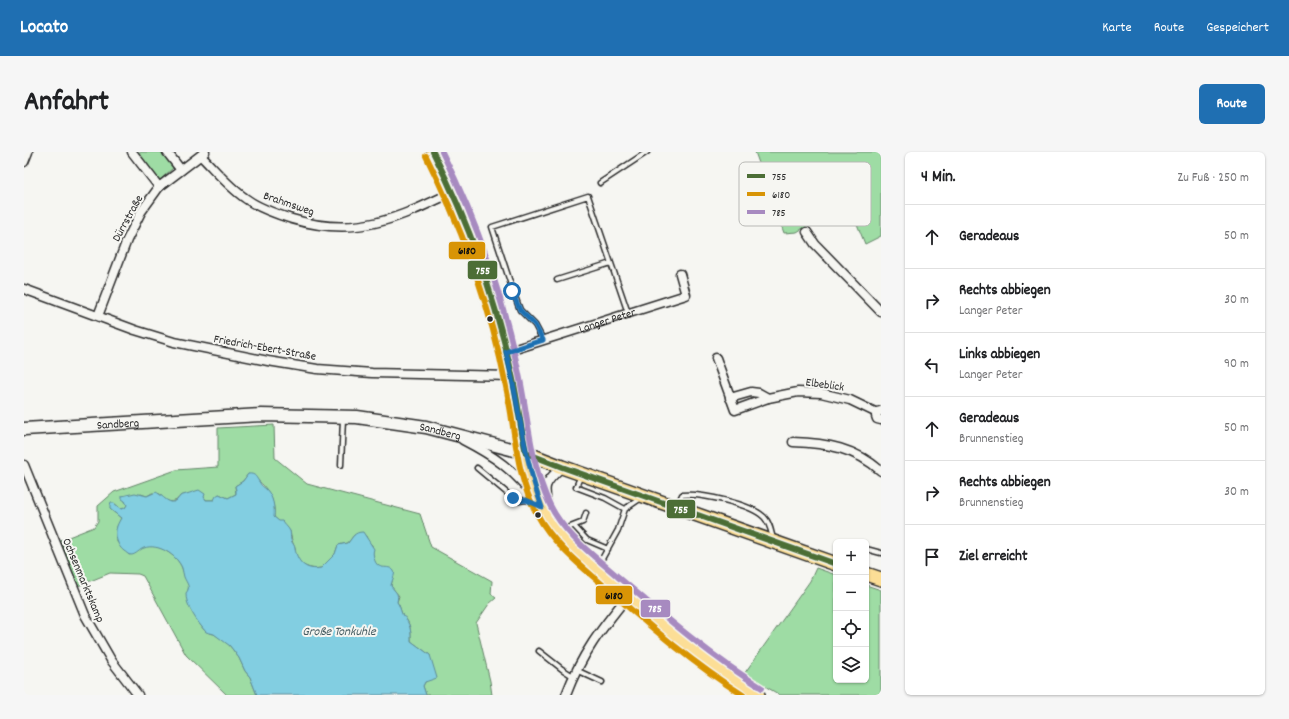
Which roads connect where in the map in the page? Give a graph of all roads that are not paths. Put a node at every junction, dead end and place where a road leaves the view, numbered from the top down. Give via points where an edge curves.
1 (28, 152) edge
2 (132, 152) edge
3 (167, 152) edge
4 (433, 152) edge
5 (647, 152) edge
6 (203, 154) edge
7 (24, 162) edge
8 (181, 170) junction
9 (600, 183) dead end
10 (160, 187) junction
11 (453, 192) junction
12 (806, 232) dead end
13 (611, 263) junction
14 (680, 274) dead end
15 (557, 280) dead end
16 (24, 289) edge
17 (881, 312) edge
18 (628, 313) junction
19 (98, 316) junction
20 (543, 340) junction
21 (506, 352) junction
22 (716, 358) dead end
23 (512, 376) junction
24 (730, 398) junction
25 (768, 398) junction
26 (880, 415) edge
27 (344, 417) junction
28 (24, 429) edge
29 (448, 433) junction
30 (794, 442) dead end
31 (526, 453) junction
32 (24, 465) edge
33 (341, 465) dead end
34 (562, 467) junction
35 (477, 468) dead end
36 (881, 471) edge
37 (581, 474) junction
38 (644, 496) junction
39 (542, 507) junction
40 (676, 508) junction
41 (625, 509) junction
42 (586, 513) dead end
43 (555, 526) junction
44 (574, 526) junction
45 (774, 542) junction
46 (608, 548) junction
47 (869, 550) edge
48 (881, 553) edge
49 (833, 563) edge
50 (597, 568) junction
51 (869, 575) edge
52 (881, 579) edge
53 (628, 596) junction
54 (539, 651) dead end
55 (575, 673) junction
56 (602, 682) dead end
57 (138, 695) edge
58 (566, 695) edge
59 (758, 695) edge

1 - 7 street
2 - 10 street
3 - 8 street
4 - 11 main road
5 - 9 lane
6 - 8 street, Dürrstraße
6 - 11 street, Brahmsweg via 227,183 245,198 270,212 306,223 341,227 375,224 391,220
8 - 10 street, Dürrstraße
10 - 19 street, Dürrstraße via 141,212 127,240
11 - 21 main road via 485,277
12 - 17 street
13 - 15 lane
13 - 18 lane
13 - 20 lane via 588,196 492,227 520,310 535,325
14 - 18 street, Langer Peter via 686,295
16 - 19 street, Friedrich-Ebert-Straße
18 - 20 street, Langer Peter
19 - 23 street, Friedrich-Ebert-Straße via 174,342 317,369 372,373
20 - 21 street, Langer Peter
21 - 23 main road
22 - 24 street
23 - 31 main road
24 - 25 street, Elbeblick via 751,392
24 - 25 street, Elbeblick via 735,410
25 - 26 street, Elbeblick via 798,392 821,393 845,398
27 - 28 main road, Sandberg via 261,415
27 - 29 main road, Sandberg via 426,427
27 - 33 lane
29 - 31 main road, Sandberg
29 - 39 street via 494,457 511,470
30 - 36 street via 849,450 869,460
31 - 34 main road, Sandberg
31 - 39 main road via 533,484
32 - 57 street, Ochsenmarktskamp via 85,615 111,660
34 - 37 main road, Sandberg
34 - 43 street via 546,484 546,497
35 - 39 lane via 513,498
37 - 38 main road, Sandberg
37 - 41 lane via 576,487
38 - 40 main road, Sandberg
38 - 41 lane
39 - 43 main road
40 - 45 main road, Sandberg
40 - 45 lane via 682,495 692,494 708,496 757,511 769,525
41 - 46 lane
42 - 44 lane via 583,522
43 - 44 lane
43 - 50 main road
44 - 46 lane via 587,540
45 - 49 main road, Sandberg
46 - 50 lane
47 - 48 lane
50 - 53 main road
51 - 52 main road
53 - 55 street via 599,632
53 - 59 main road via 700,657
54 - 55 lane via 562,669
55 - 56 lane
55 - 58 street

